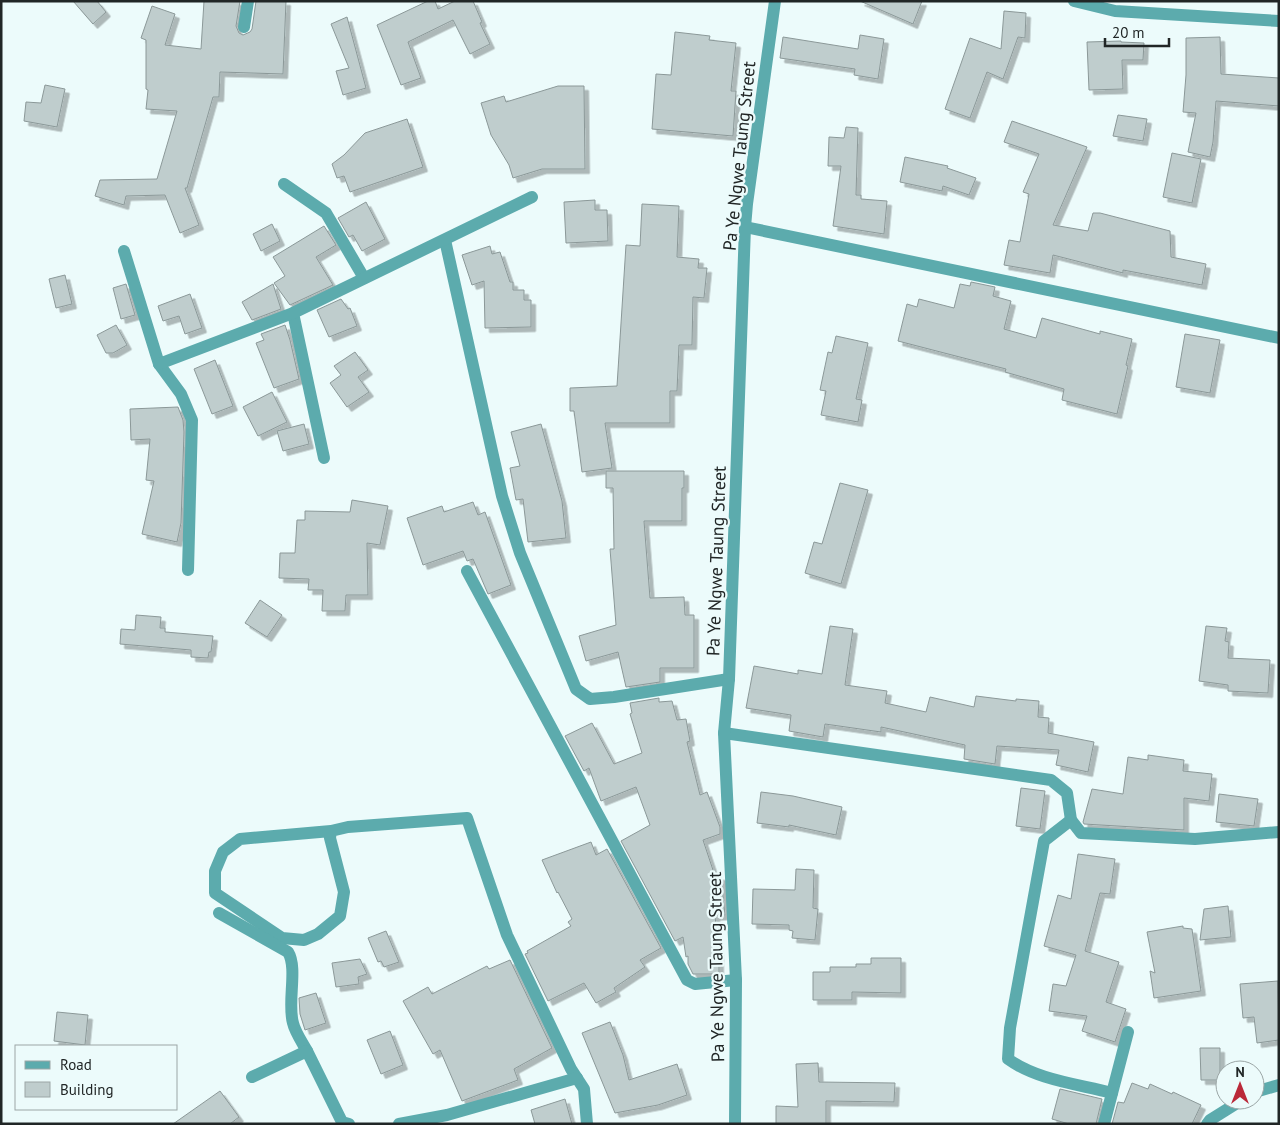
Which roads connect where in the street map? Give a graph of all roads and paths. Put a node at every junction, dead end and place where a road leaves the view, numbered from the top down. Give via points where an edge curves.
1 (248, 1) edge
2 (775, 1) edge
3 (1074, 1) edge
4 (1279, 21) edge
5 (244, 27) dead end
6 (284, 184) dead end
7 (532, 197) dead end
8 (746, 227) junction
9 (445, 240) junction
10 (124, 251) dead end
11 (364, 278) junction
12 (293, 313) junction
13 (1279, 338) edge
14 (159, 364) junction
15 (324, 458) dead end
16 (188, 570) dead end
17 (467, 571) dead end
18 (730, 679) junction
19 (724, 733) junction
20 (1071, 820) junction
21 (331, 831) junction
22 (1279, 832) edge
23 (219, 913) dead end
24 (736, 980) junction
25 (1128, 1032) dead end
26 (307, 1051) junction
27 (252, 1077) dead end
28 (577, 1078) junction
29 (1279, 1085) edge
30 (1265, 1089) edge
31 (1112, 1092) junction
32 (1226, 1110) edge
33 (349, 1124) edge
34 (399, 1124) edge
35 (587, 1124) edge
36 (736, 1124) edge
37 (1104, 1124) edge
38 (1207, 1124) edge

1 - 5 street
2 - 8 street, Pa Ye Ngwe Taung Street
3 - 4 street via 1114,11
6 - 11 street via 326,213
7 - 9 street
8 - 13 street
8 - 18 street, Pa Ye Ngwe Taung Street
9 - 11 street
9 - 18 street via 502,496 520,553 576,689 590,699
10 - 14 street
11 - 12 street
12 - 14 street
12 - 15 street
14 - 16 street via 181,394 192,420
17 - 24 street via 687,980 695,984
18 - 19 street, Pa Ye Ngwe Taung Street
19 - 20 street via 1051,780 1067,792
19 - 24 street, Pa Ye Ngwe Taung Street
20 - 22 street via 1081,833 1128,836 1195,839
20 - 31 street via 1044,841 1010,1028 1008,1059 1022,1070
21 - 21 street via 240,839 222,852 215,871 215,893 282,938 304,940 318,934 340,916 344,892
21 - 28 street via 467,818 507,935
23 - 26 street via 288,952 292,958 293,1022
24 - 36 street, Pa Ye Ngwe Taung Street
25 - 31 street
26 - 27 street
26 - 33 street via 342,1122
28 - 34 street via 447,1115
28 - 35 street via 584,1089
29 - 30 street
31 - 37 street
32 - 38 street

